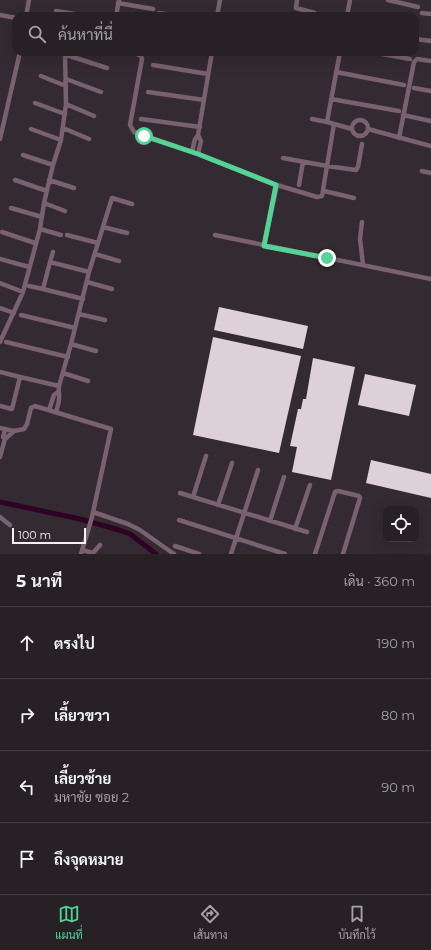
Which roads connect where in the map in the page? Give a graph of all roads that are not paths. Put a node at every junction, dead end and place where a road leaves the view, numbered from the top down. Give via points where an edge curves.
1 (29, 0) edge
2 (220, 0) edge
3 (298, 0) edge
4 (350, 0) edge
5 (388, 0) edge
6 (119, 1) edge
7 (418, 7) dead end
8 (153, 9) dead end
9 (56, 11) dead end
10 (27, 12) edge
11 (62, 12) edge
12 (117, 12) edge
13 (218, 12) edge
14 (311, 12) edge
15 (348, 12) edge
16 (422, 12) dead end
17 (431, 14) edge
18 (0, 15) edge
19 (12, 17) edge
20 (419, 39) edge
21 (431, 41) edge
22 (19, 56) edge
23 (66, 56) edge
24 (74, 56) edge
25 (141, 56) edge
26 (211, 56) edge
27 (339, 56) edge
28 (393, 56) edge
29 (410, 59) dead end
30 (431, 61) edge
31 (153, 65) dead end
32 (107, 68) dead end
33 (336, 72) junction
34 (208, 74) junction
35 (41, 76) dead end
36 (66, 79) junction
37 (404, 85) dead end
38 (66, 86) junction
39 (414, 88) dead end
40 (431, 91) edge
41 (101, 92) dead end
42 (148, 92) dead end
43 (331, 99) junction
44 (204, 100) junction
45 (35, 103) dead end
46 (66, 104) junction
47 (399, 111) dead end
48 (65, 114) junction
49 (403, 115) junction
50 (94, 116) dead end
51 (141, 119) dead end
52 (312, 119) dead end
53 (431, 121) edge
54 (327, 122) junction
55 (334, 124) junction
56 (200, 127) junction
57 (63, 128) junction
58 (31, 129) dead end
59 (352, 129) junction
60 (368, 129) junction
61 (198, 135) junction
62 (399, 138) junction
63 (0, 139) edge
64 (89, 139) dead end
65 (61, 140) junction
66 (362, 144) dead end
67 (431, 146) edge
68 (192, 152) junction
69 (198, 154) junction
70 (23, 155) dead end
71 (283, 158) dead end
72 (303, 162) junction
73 (53, 164) junction
74 (327, 166) junction
75 (422, 171) dead end
76 (431, 172) edge
77 (15, 180) dead end
78 (49, 180) junction
79 (276, 185) junction
80 (299, 185) dead end
81 (74, 188) dead end
82 (47, 190) junction
83 (324, 191) junction
84 (354, 198) dead end
85 (44, 204) junction
86 (132, 204) dead end
87 (11, 208) dead end
88 (65, 211) dead end
89 (42, 217) junction
90 (362, 222) dead end
91 (103, 227) junction
92 (40, 229) junction
93 (2, 232) dead end
94 (127, 233) dead end
95 (215, 235) dead end
96 (35, 243) junction
97 (98, 243) junction
98 (264, 246) junction
99 (53, 252) dead end
100 (95, 254) junction
101 (0, 259) edge
102 (120, 261) dead end
103 (50, 262) junction
104 (363, 264) junction
105 (29, 267) junction
106 (89, 272) junction
107 (431, 279) edge
108 (87, 282) junction
109 (0, 283) edge
110 (29, 286) dead end
111 (112, 289) dead end
112 (43, 290) junction
113 (23, 292) junction
114 (83, 299) junction
115 (0, 308) edge
116 (14, 313) junction
117 (79, 314) junction
118 (21, 315) dead end
119 (105, 320) dead end
120 (75, 328) junction
121 (2, 334) edge
122 (0, 342) edge
123 (6, 342) dead end
124 (72, 344) junction
125 (96, 351) dead end
126 (68, 357) junction
127 (0, 372) edge
128 (63, 373) junction
129 (20, 377) junction
130 (88, 381) dead end
131 (59, 386) junction
132 (58, 392) junction
133 (0, 406) edge
134 (49, 410) junction
135 (56, 412) junction
136 (2, 429) edge
137 (14, 432) junction
138 (5, 440) junction
139 (206, 456) dead end
140 (0, 457) edge
141 (232, 463) dead end
142 (258, 470) dead end
143 (284, 477) dead end
144 (310, 485) dead end
145 (180, 493) dead end
146 (193, 497) junction
147 (218, 505) junction
148 (243, 513) junction
149 (92, 514) junction
150 (0, 517) edge
151 (179, 520) dead end
152 (270, 521) junction
153 (10, 525) dead end
154 (295, 529) junction
155 (307, 532) dead end
156 (235, 538) junction
157 (100, 545) dead end
158 (176, 546) dead end
159 (81, 552) edge
160 (174, 554) edge
161 (199, 554) edge
162 (231, 554) edge
163 (285, 554) edge
164 (315, 554) edge
165 (343, 554) edge

1 - 10 street
2 - 13 street
3 - 14 street via 296,8
4 - 15 street
5 - 7 street
6 - 8 street
6 - 12 street
9 - 11 street
16 - 17 street
18 - 19 street
20 - 21 street
22 - 63 street
23 - 36 street
24 - 32 street
25 - 68 street via 131,129
26 - 34 street
27 - 33 street
28 - 29 street
30 - 49 street via 415,60
31 - 34 street
33 - 37 street
33 - 43 street
34 - 44 street
35 - 38 street
36 - 38 street
36 - 41 street
38 - 46 street
39 - 40 street
42 - 44 street
43 - 47 street
43 - 54 street
44 - 56 street
45 - 48 street
46 - 48 street
46 - 50 street
48 - 57 street
49 - 53 street
49 - 62 street
51 - 56 street
52 - 54 street
54 - 55 street
55 - 59 street
55 - 74 street
56 - 61 street
57 - 64 street
57 - 65 street
58 - 65 street
59 - 60 street via 354,134 362,136
59 - 60 street via 354,124 361,121
60 - 62 street
61 - 68 street
61 - 69 street via 201,141
62 - 67 street
65 - 73 street
66 - 74 street via 356,170
68 - 69 street
69 - 79 street
70 - 73 street
71 - 72 street
72 - 74 street
72 - 80 street
73 - 78 street
74 - 83 street
75 - 76 street
77 - 82 street
78 - 81 street
78 - 82 street
79 - 83 street via 317,196 322,196
79 - 98 street
82 - 85 street
83 - 84 street
85 - 88 street
85 - 89 street
86 - 91 street via 112,198
87 - 89 street
89 - 92 street
90 - 104 street via 360,239
91 - 94 street
91 - 97 street
92 - 96 street
92 - 97 street
93 - 96 street
95 - 98 street
96 - 105 street
97 - 100 street
98 - 104 street
99 - 103 street
100 - 102 street
100 - 106 street
101 - 105 street
103 - 106 street
103 - 112 street
104 - 107 street
105 - 113 street
106 - 108 street
108 - 111 street
108 - 114 street
109 - 113 street
110 - 112 street
112 - 114 street
113 - 116 street
114 - 117 street
115 - 116 street
116 - 121 street
117 - 119 street
117 - 120 street
118 - 120 street
120 - 124 street
121 - 122 street
123 - 126 street
124 - 125 street
124 - 126 street
126 - 128 street
127 - 129 street
128 - 130 street
128 - 131 street
129 - 131 street
129 - 133 street via 12,409
131 - 132 street
132 - 134 street via 54,395
132 - 135 street
134 - 135 street
134 - 137 street via 35,406 31,408 24,429
135 - 149 street via 111,429
136 - 137 street
136 - 138 street
137 - 138 street
138 - 140 street
139 - 146 street
141 - 147 street
142 - 148 street
143 - 152 street
144 - 154 street
145 - 146 street
146 - 147 street
147 - 148 street
148 - 152 street
148 - 156 street
149 - 159 street
149 - 160 street via 128,524
150 - 153 street
151 - 156 street
152 - 154 street
154 - 155 street
156 - 162 street
156 - 163 street
157 - 159 street via 93,553
158 - 161 street
164 - 165 street via 335,492 338,491 360,498

